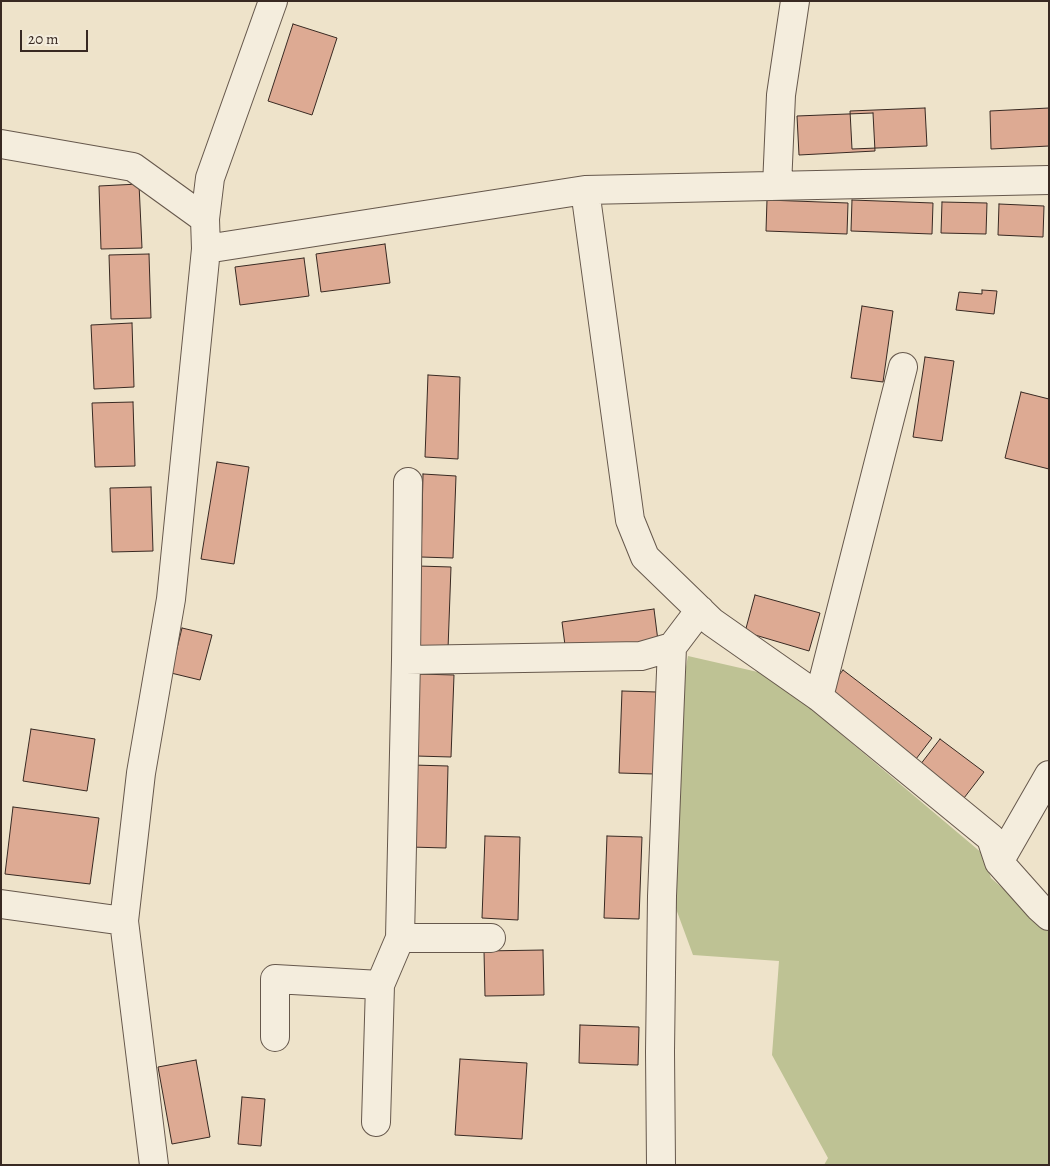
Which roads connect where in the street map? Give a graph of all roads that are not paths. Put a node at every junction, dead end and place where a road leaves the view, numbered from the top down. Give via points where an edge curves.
1 (273, 1) edge
2 (795, 1) edge
3 (1, 144) edge
4 (1049, 180) edge
5 (777, 186) junction
6 (585, 190) junction
7 (205, 219) junction
8 (206, 250) junction
9 (903, 367) dead end
10 (408, 482) dead end
11 (700, 610) junction
12 (672, 647) junction
13 (406, 660) junction
14 (819, 697) junction
15 (1049, 775) edge
16 (999, 862) junction
17 (1, 904) edge
18 (1049, 916) edge
19 (124, 921) junction
20 (400, 938) junction
21 (491, 938) dead end
22 (380, 985) junction
23 (275, 1037) dead end
24 (376, 1122) dead end
25 (154, 1165) edge
26 (661, 1165) edge

1 - 7 street via 210,178
2 - 5 street via 781,96
3 - 7 street via 133,167
4 - 5 street
5 - 6 street
6 - 8 street
6 - 11 street via 630,520 645,557
7 - 8 street
8 - 19 street via 171,599 141,773
9 - 14 street
10 - 13 street
11 - 12 street
11 - 14 street via 712,622
12 - 13 street via 641,656
12 - 26 street via 662,896
13 - 20 street
14 - 16 street via 991,838
15 - 16 street
16 - 18 street
17 - 19 street
19 - 25 street
20 - 21 street
20 - 22 street
22 - 23 street via 275,979
22 - 24 street

